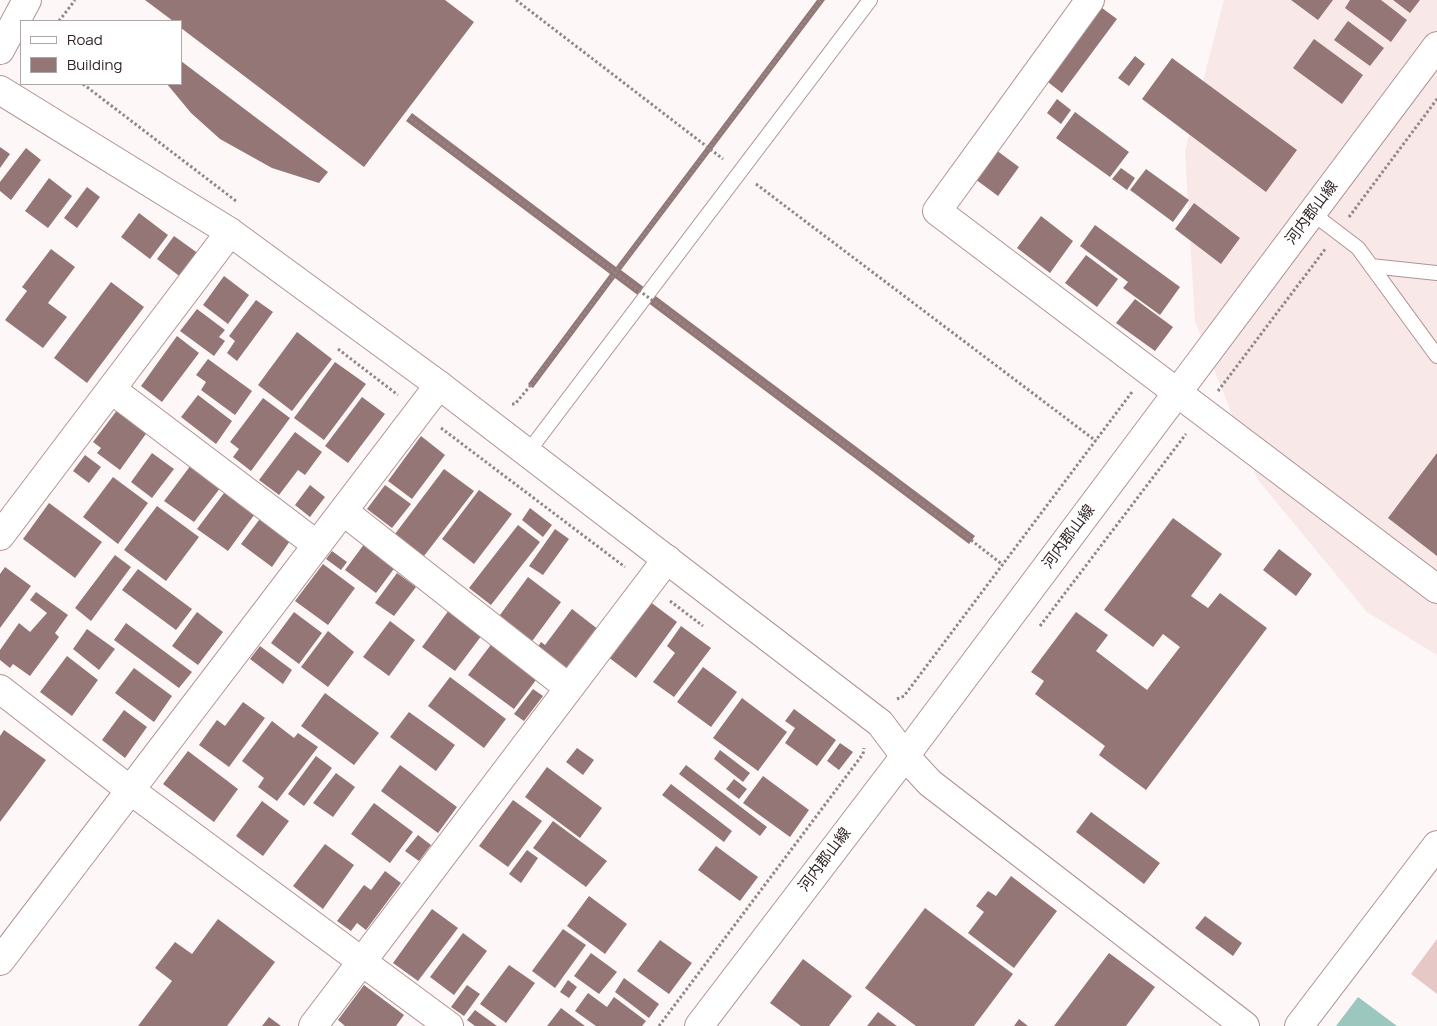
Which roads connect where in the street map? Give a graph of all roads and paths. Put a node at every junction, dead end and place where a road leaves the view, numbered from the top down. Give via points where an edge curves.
1 (27, 0) edge
2 (75, 0) edge
3 (516, 0) edge
4 (821, 0) edge
5 (870, 0) edge
6 (1090, 0) edge
7 (60, 20) edge
8 (1437, 46) edge
9 (0, 50) edge
10 (0, 90) edge
11 (1437, 99) edge
12 (411, 119) dead end
13 (708, 148) junction
14 (740, 172) junction
15 (1312, 213) junction
16 (230, 232) junction
17 (1337, 233) junction
18 (1371, 266) junction
19 (615, 272) junction
20 (1437, 273) edge
21 (663, 296) dead end
22 (652, 300) junction
23 (652, 312) dead end
24 (332, 344) dead end
25 (1437, 356) edge
26 (1147, 371) junction
27 (439, 385) junction
28 (530, 386) dead end
29 (111, 389) junction
30 (1176, 393) junction
31 (420, 411) junction
32 (1202, 412) junction
33 (1096, 441) junction
34 (528, 452) junction
35 (344, 511) junction
36 (0, 536) edge
37 (317, 545) junction
38 (667, 559) junction
39 (1002, 565) junction
40 (648, 584) junction
41 (1437, 589) edge
42 (705, 627) dead end
43 (1038, 629) dead end
44 (569, 688) junction
45 (0, 689) edge
46 (891, 698) dead end
47 (865, 745) dead end
48 (905, 756) junction
49 (130, 790) junction
50 (1437, 845) edge
51 (0, 961) edge
52 (363, 961) junction
53 (313, 1026) edge
54 (449, 1026) edge
55 (659, 1026) edge
56 (699, 1026) edge
57 (1245, 1026) edge
58 (1299, 1026) edge

1 - 9 street
2 - 7 path
3 - 13 path
4 - 13 path, bridge
5 - 14 lane
6 - 26 street via 937,211
8 - 15 street, 河内郡山線
10 - 16 street
11 - 17 path
12 - 19 path, bridge
13 - 14 path
13 - 19 path, bridge
14 - 22 lane
14 - 33 path
15 - 17 lane
15 - 30 street, 河内郡山線
16 - 27 street
16 - 29 street
17 - 18 lane via 1358,248
17 - 32 path
18 - 20 lane
18 - 25 lane
19 - 22 path, bridge
19 - 28 path, bridge
21 - 22 path
22 - 23 path
22 - 34 lane
22 - 39 path, bridge
24 - 31 path
26 - 30 street
26 - 33 path
27 - 31 street
27 - 34 street
29 - 36 street
29 - 37 street
30 - 32 street
30 - 48 street, 河内郡山線
31 - 35 street
31 - 40 path
32 - 41 street
32 - 43 path
33 - 39 path
34 - 38 street
35 - 37 street
35 - 44 street
37 - 49 street
38 - 40 street
38 - 48 street via 880,724
39 - 46 path via 904,696 898,700
40 - 42 path
40 - 44 street
44 - 52 street
45 - 49 street
47 - 55 path via 863,754
48 - 56 street, 河内郡山線
48 - 57 street via 930,783
49 - 51 street
49 - 52 street
50 - 58 street
52 - 53 street
52 - 54 street

